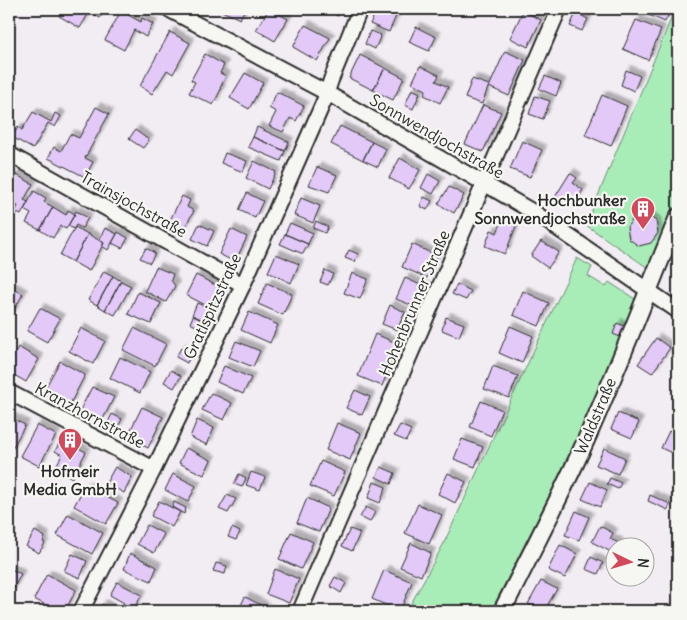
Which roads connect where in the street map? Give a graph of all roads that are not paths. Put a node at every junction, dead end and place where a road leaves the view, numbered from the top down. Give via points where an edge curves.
1 (168, 9) edge
2 (360, 9) edge
3 (560, 9) edge
4 (327, 93) junction
5 (9, 154) edge
6 (485, 184) junction
7 (678, 216) edge
8 (242, 285) junction
9 (648, 290) junction
10 (678, 311) edge
11 (9, 392) edge
12 (154, 469) junction
13 (81, 611) edge
14 (300, 611) edge
15 (502, 611) edge

1 - 4 street, Sonnwendjochstraße
2 - 4 street, Gratlspitzstraße
3 - 6 street, Hohenbrunner Straße
4 - 6 street, Sonnwendjochstraße
4 - 8 street, Gratlspitzstraße
5 - 8 street, Trainsjochstraße
6 - 9 street, Sonnwendjochstraße via 535,213
6 - 14 street, Hohenbrunner Straße
7 - 9 street, Waldstraße
8 - 12 street, Gratlspitzstraße
9 - 10 street, Sonnwendjochstraße
9 - 15 street, Waldstraße via 581,451
11 - 12 street, Kranzhornstraße
12 - 13 street, Gratlspitzstraße

